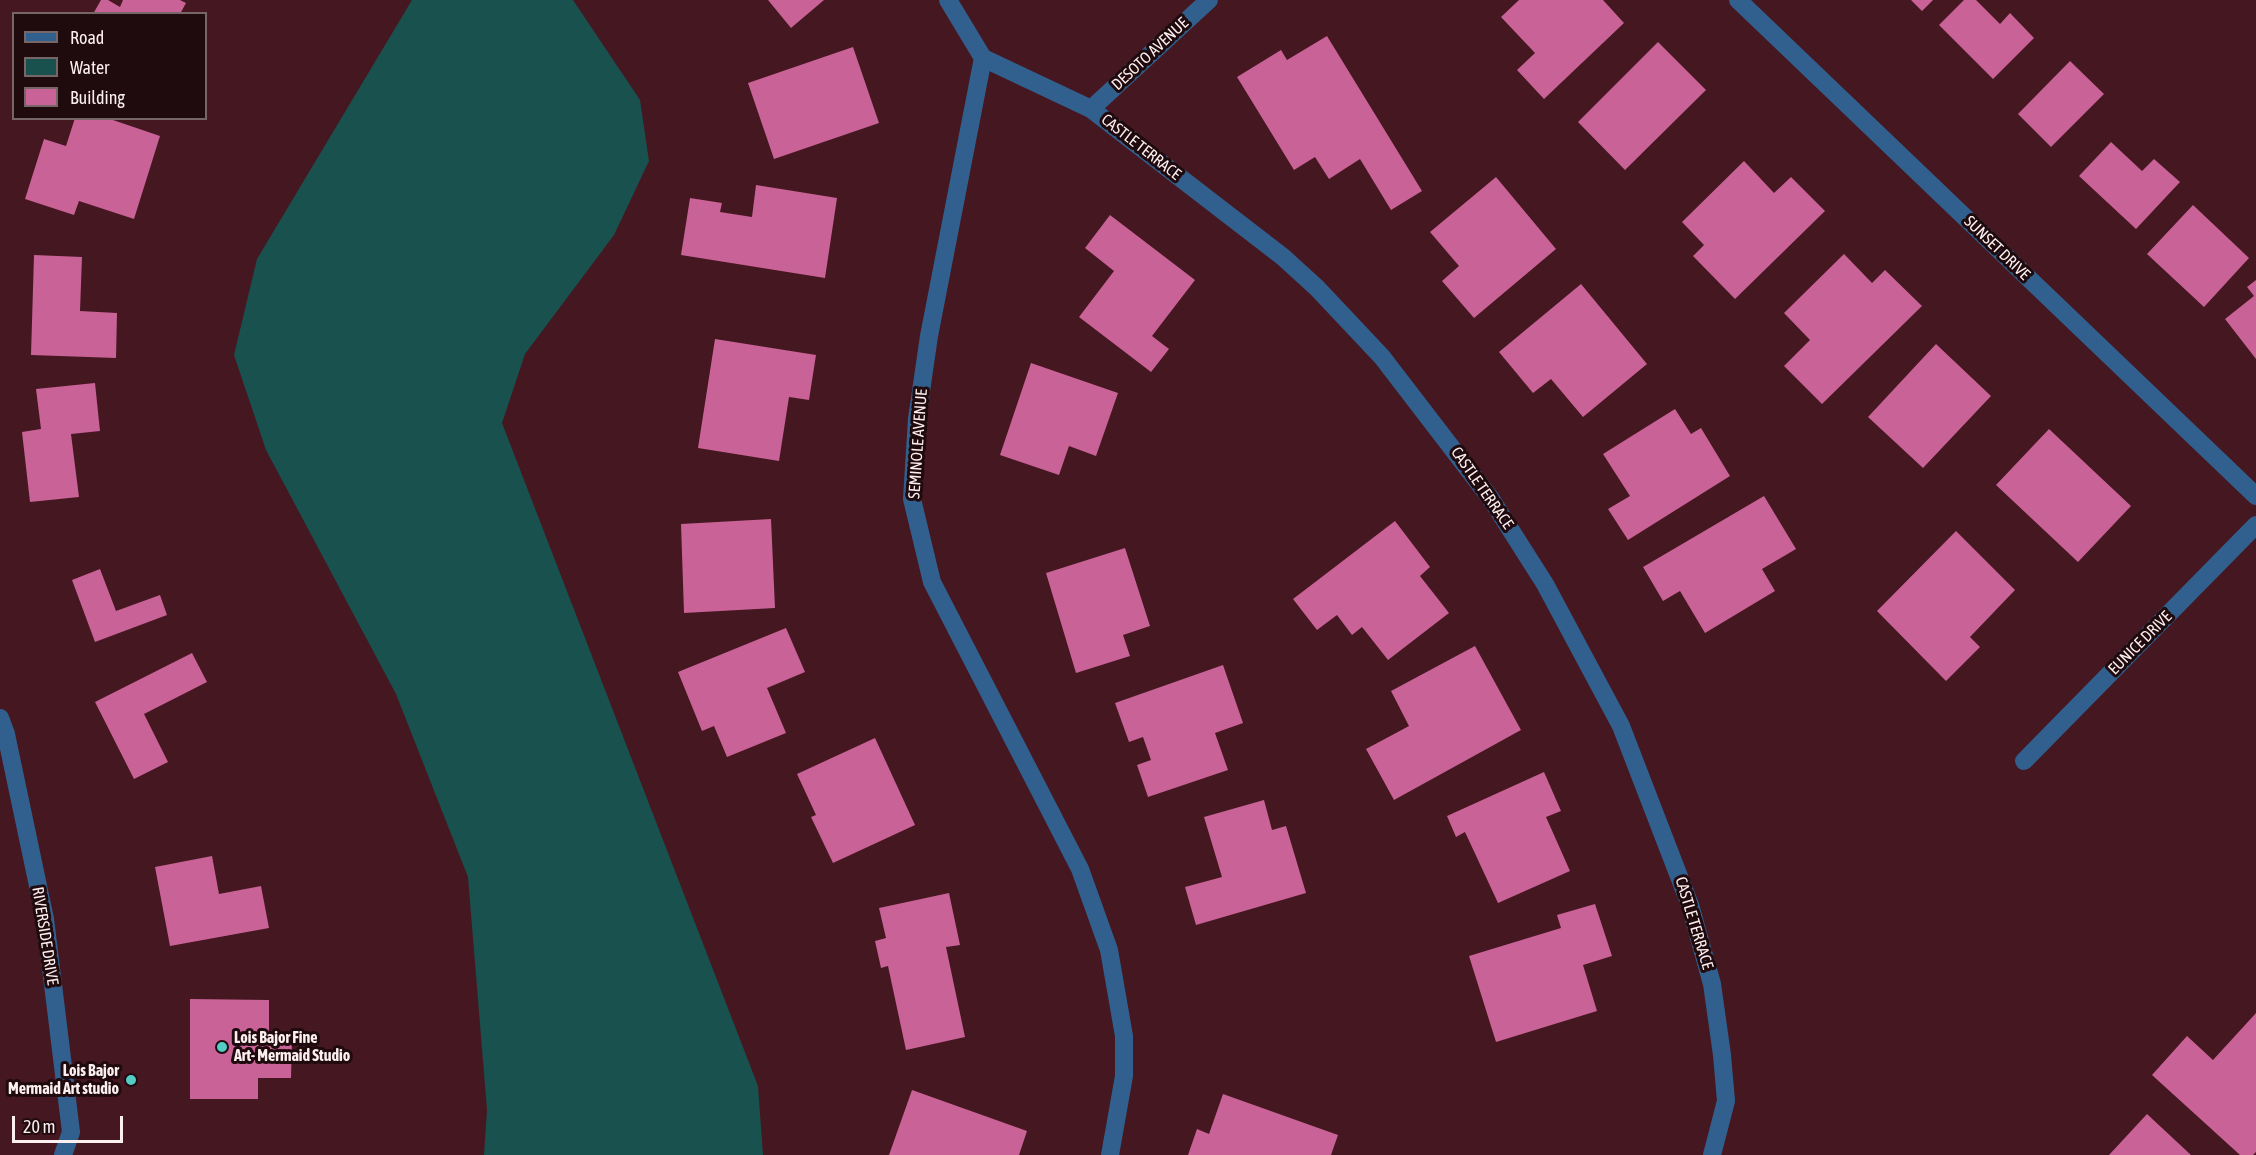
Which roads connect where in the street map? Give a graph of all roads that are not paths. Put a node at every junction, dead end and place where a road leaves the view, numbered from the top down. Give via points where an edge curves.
1 (948, 0) edge
2 (1209, 0) edge
3 (1738, 0) edge
4 (983, 58) junction
5 (1091, 109) junction
6 (2256, 496) edge
7 (2256, 525) edge
8 (0, 718) edge
9 (2024, 761) dead end
10 (63, 1155) edge
11 (1110, 1155) edge
12 (1713, 1155) edge

1 - 4 street
2 - 5 street, DESOTO AVENUE
3 - 6 street, SUNSET DRIVE
4 - 5 street, CASTLE TERRACE
4 - 11 street, SEMINOLE AVENUE via 929,336 917,418 912,500 932,582 1080,869 1109,950 1124,1036 1124,1076
5 - 12 street, CASTLE TERRACE via 1283,257 1317,288 1413,395 1520,542 1621,726 1690,905 1712,984 1722,1055 1726,1101
7 - 9 street, EUNICE DRIVE
8 - 10 street, RIVERSIDE DRIVE via 45,919 71,1132

